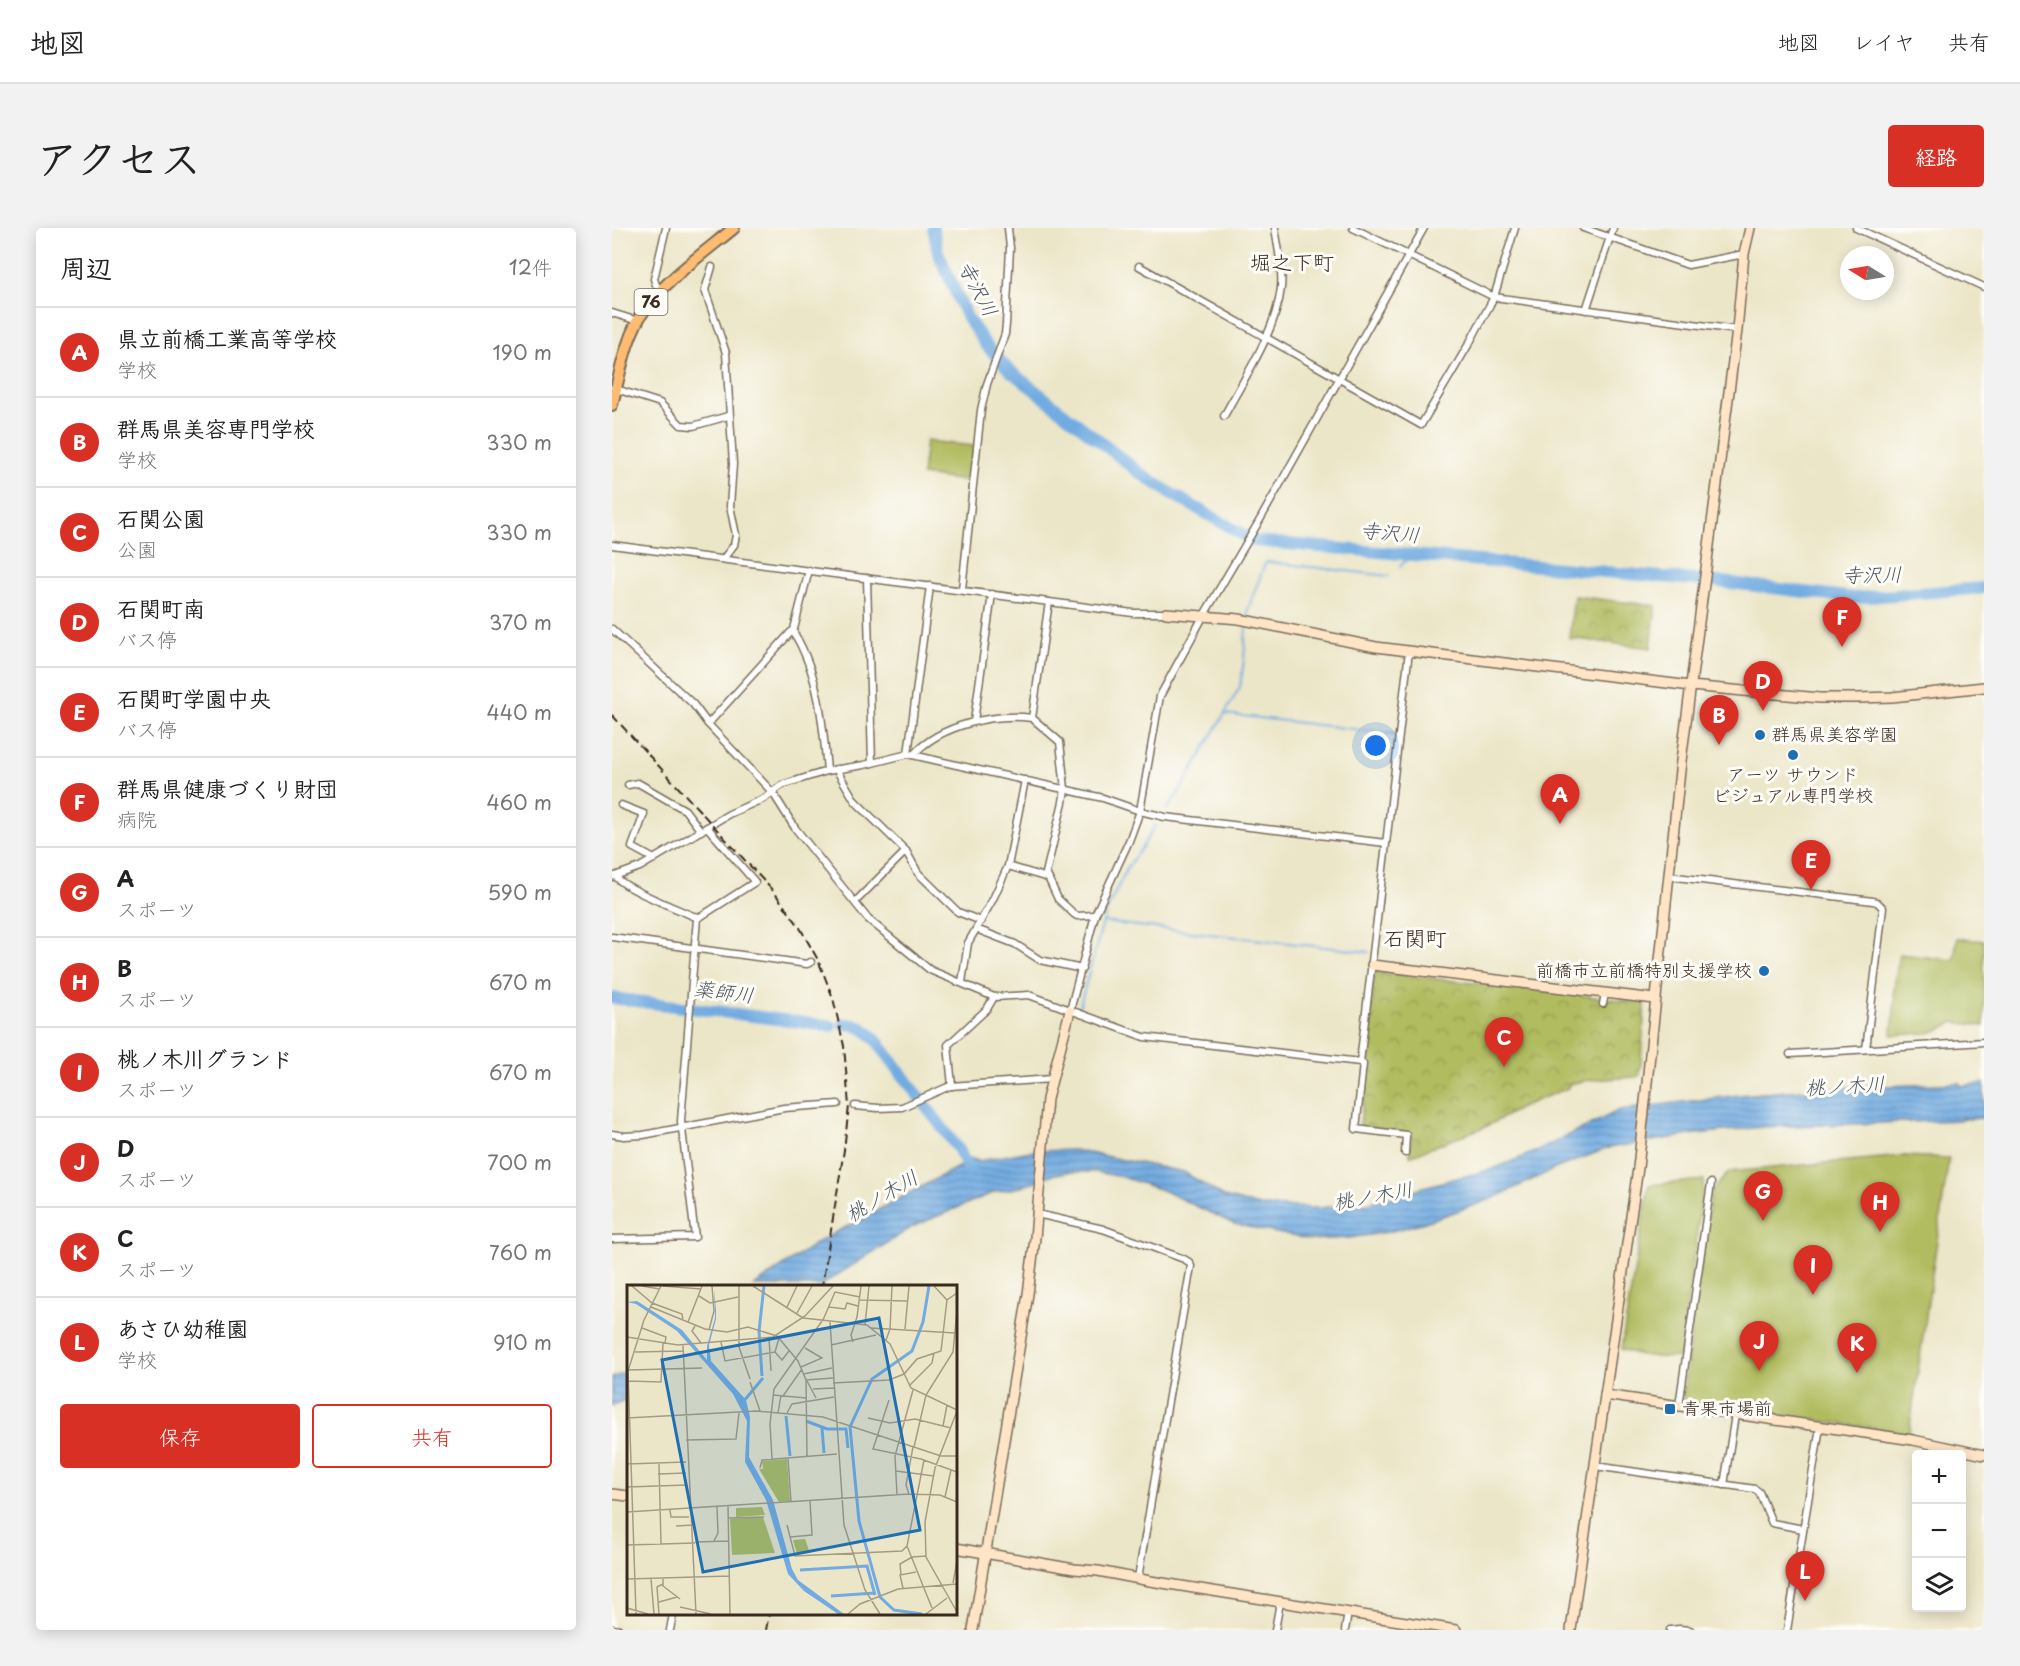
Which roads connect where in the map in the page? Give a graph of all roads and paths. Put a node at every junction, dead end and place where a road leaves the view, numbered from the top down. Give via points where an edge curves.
1 (666, 228) edge
2 (734, 228) edge
3 (1008, 228) edge
4 (1275, 228) edge
5 (1353, 228) edge
6 (1424, 228) edge
7 (1515, 228) edge
8 (1582, 228) edge
9 (1613, 228) edge
10 (1750, 228) edge
11 (1856, 228) edge
12 (1610, 238) junction
13 (1744, 254) junction
14 (1409, 256) junction
15 (1139, 266) dead end
16 (712, 267) dead end
17 (1984, 287) edge
18 (662, 291) junction
19 (1494, 297) junction
20 (1586, 310) junction
21 (612, 313) edge
22 (638, 321) junction
23 (1737, 330) junction
24 (1267, 337) junction
25 (1339, 379) junction
26 (614, 389) edge
27 (612, 405) edge
28 (729, 416) junction
29 (1224, 416) dead end
30 (612, 545) edge
31 (723, 559) junction
32 (808, 570) junction
33 (867, 578) junction
34 (930, 586) junction
35 (962, 590) junction
36 (992, 594) junction
37 (1049, 602) junction
38 (1167, 613) joint
39 (1204, 615) junction
40 (612, 630) edge
41 (793, 633) junction
42 (1409, 651) junction
43 (1691, 686) junction
44 (1984, 687) edge
45 (1032, 718) junction
46 (974, 721) junction
47 (708, 724) junction
48 (911, 754) junction
49 (872, 763) junction
50 (836, 769) junction
51 (827, 771) junction
52 (1025, 780) junction
53 (628, 785) dead end
54 (1065, 789) junction
55 (773, 793) junction
56 (621, 805) dead end
57 (1140, 811) junction
58 (707, 827) junction
59 (701, 831) junction
60 (1386, 843) junction
61 (906, 850) junction
62 (654, 859) junction
63 (1008, 866) junction
64 (614, 876) edge
65 (1668, 876) junction
66 (1048, 878) junction
67 (855, 902) junction
68 (1095, 915) junction
69 (698, 918) junction
70 (981, 921) junction
71 (976, 929) junction
72 (612, 937) edge
73 (696, 949) junction
74 (811, 962) dead end
75 (1372, 965) junction
76 (1082, 969) junction
77 (962, 982) junction
78 (1605, 993) junction
79 (994, 997) junction
80 (1655, 999) junction
81 (1603, 1004) dead end
82 (1070, 1011) junction
83 (1984, 1042) edge
84 (1866, 1049) junction
85 (1790, 1054) dead end
86 (1360, 1062) junction
87 (1052, 1079) junction
88 (952, 1086) junction
89 (838, 1104) dead end
90 (855, 1106) dead end
91 (681, 1127) junction
92 (612, 1134) edge
93 (1405, 1153) dead end
94 (1711, 1183) dead end
95 (1037, 1210) junction
96 (612, 1239) edge
97 (1605, 1395) junction
98 (1679, 1406) junction
99 (1735, 1414) junction
100 (1820, 1427) junction
101 (1984, 1455) edge
102 (1594, 1466) junction
103 (1724, 1485) junction
104 (612, 1494) edge
105 (627, 1496) edge
106 (1803, 1529) junction
107 (957, 1548) edge
108 (986, 1552) junction
109 (1138, 1578) junction
110 (1280, 1602) junction
111 (1348, 1613) junction
112 (673, 1615) edge
113 (1421, 1627) edge
114 (612, 1629) edge
115 (1679, 1629) edge
116 (620, 1630) edge
117 (670, 1630) edge
118 (973, 1630) edge
119 (1275, 1630) edge
120 (1345, 1630) edge
121 (1456, 1630) edge
122 (1571, 1630) edge
123 (1670, 1630) edge
124 (1690, 1630) edge
125 (1787, 1630) edge

1 - 18 street via 654,279
2 - 18 main road, 76
3 - 35 street via 1008,313 981,410
4 - 24 street via 1281,288
5 - 14 street
6 - 14 street
7 - 19 street
8 - 12 street
9 - 12 street
10 - 13 street
11 - 17 street
12 - 13 street via 1688,265
12 - 20 street
13 - 23 street
14 - 19 street
14 - 25 street
15 - 24 street
16 - 28 street via 705,290 726,353
18 - 22 main road, 76
19 - 20 street
19 - 25 street via 1421,425
20 - 23 street
21 - 22 street
22 - 26 main road, 76
23 - 43 street
24 - 25 street
24 - 29 street
25 - 39 street
26 - 27 main road, 76
26 - 28 street via 660,404 681,425 693,426
28 - 31 street via 733,464 730,506 736,535 734,545
30 - 31 street
31 - 32 street
32 - 33 street
32 - 41 street
33 - 34 street
33 - 49 street
34 - 35 street
34 - 48 street
35 - 36 street
36 - 37 street
36 - 46 street
37 - 38 street via 1133,613
37 - 45 street
38 - 39 street
39 - 42 street
39 - 57 street via 1160,696
40 - 47 street via 693,704
41 - 47 street
41 - 51 street via 805,650 823,718
42 - 43 street
42 - 60 street
43 - 44 street via 1820,698 1892,697
43 - 65 street
45 - 46 street
45 - 54 street via 1060,742
46 - 48 street via 939,735
47 - 55 street
48 - 49 street
48 - 52 street
49 - 50 street
50 - 51 street
50 - 61 street via 855,801
51 - 55 street via 782,785
52 - 54 street
52 - 63 street
53 - 59 street via 638,783 685,810
54 - 57 street
54 - 66 street
55 - 58 street
55 - 67 street via 795,828
56 - 62 street via 644,814 632,847
57 - 60 street
57 - 68 street
58 - 59 street
58 - 69 street via 755,882
59 - 62 street
60 - 75 street
61 - 67 street
61 - 70 street via 918,873 958,912
62 - 64 street
63 - 66 street
63 - 70 street
64 - 69 street via 631,889
65 - 80 street
65 - 84 street via 1873,901 1882,906
66 - 68 street via 1059,899 1074,914
67 - 77 street via 868,920 930,970
68 - 76 street
69 - 73 street
70 - 71 street
71 - 76 street via 1015,944 1040,960
71 - 77 street via 968,943
72 - 73 street
73 - 74 street
73 - 91 street
75 - 78 street
75 - 86 street
76 - 82 street
77 - 79 street
78 - 80 street
78 - 81 street
79 - 82 street via 1029,995
79 - 88 street via 987,1009 948,1045
80 - 97 street via 1639,1161
82 - 86 street via 1144,1037
82 - 87 street
83 - 84 street
84 - 85 street
86 - 93 street via 1363,1064 1356,1129 1406,1136
87 - 88 street
87 - 95 street
88 - 90 street via 902,1107
89 - 91 street via 784,1108
91 - 92 street via 634,1136
91 - 96 street via 695,1237
94 - 98 street
95 - 108 street via 1026,1305
95 - 109 street via 1103,1229 1184,1259 1191,1266
97 - 98 street
97 - 102 street
98 - 99 street
99 - 100 street
99 - 103 street
100 - 101 street
100 - 106 street
102 - 103 street
102 - 122 street
103 - 106 street via 1758,1490 1772,1523
104 - 105 street
106 - 125 street
107 - 108 street
108 - 109 street
108 - 118 street
109 - 110 street
110 - 111 street
110 - 119 street
111 - 113 street
111 - 120 street
112 - 117 street
113 - 121 street
114 - 116 street
115 - 123 street
115 - 124 street

